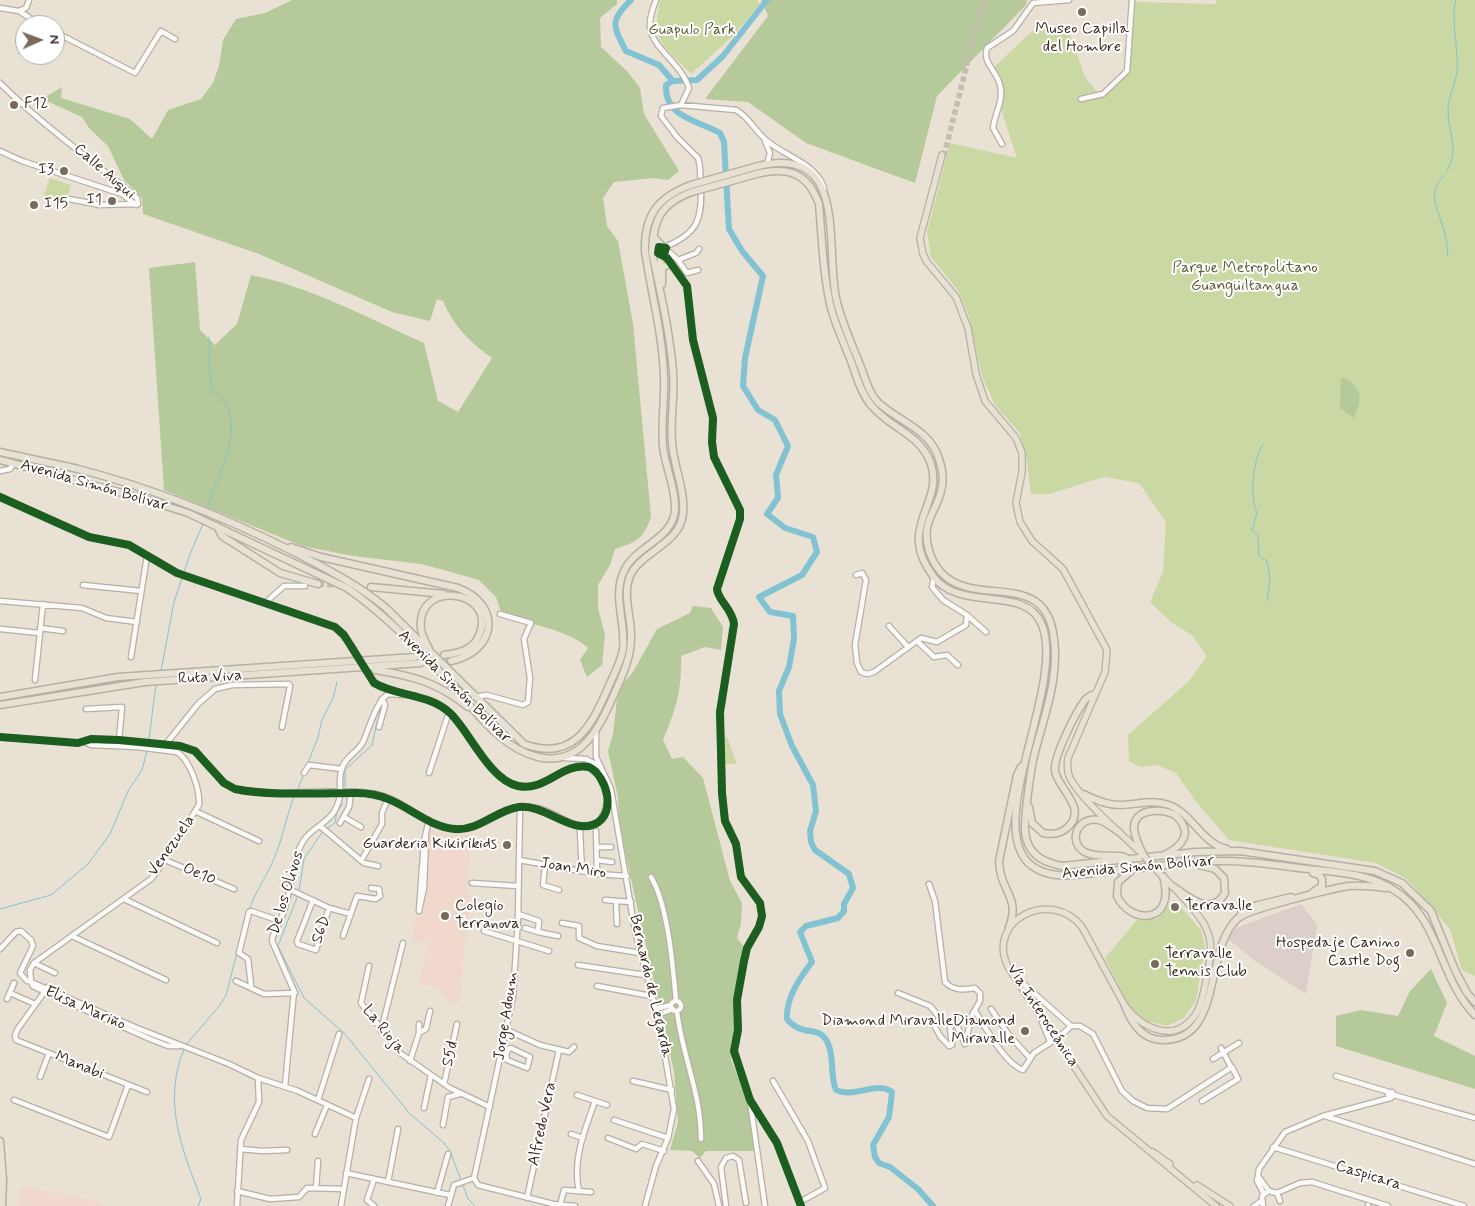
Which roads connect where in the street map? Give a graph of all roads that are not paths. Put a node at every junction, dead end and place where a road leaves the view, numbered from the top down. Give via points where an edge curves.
1 (29, 0) edge
2 (656, 0) edge
3 (1069, 0) edge
4 (1132, 0) edge
5 (0, 8) edge
6 (18, 11) junction
7 (25, 15) edge
8 (65, 37) edge
9 (175, 39) dead end
10 (0, 83) edge
11 (1081, 99) dead end
12 (679, 106) junction
13 (765, 139) junction
14 (1002, 144) dead end
15 (0, 151) edge
16 (943, 156) tunnel mouth
17 (767, 164) junction
18 (759, 170) junction
19 (691, 189) junction
20 (826, 195) junction
21 (69, 199) dead end
22 (135, 204) junction
23 (652, 235) junction
24 (699, 249) dead end
25 (664, 250) junction
26 (674, 261) junction
27 (698, 270) dead end
28 (662, 284) junction
29 (662, 304) junction
30 (0, 452) edge
31 (0, 460) edge
32 (13, 464) junction
33 (0, 471) edge
34 (0, 497) edge
35 (217, 526) junction
36 (269, 540) junction
37 (147, 556) junction
38 (856, 575) dead end
39 (934, 577) junction
40 (318, 584) tunnel mouth
41 (84, 585) dead end
42 (305, 586) dead end
43 (371, 587) dead end
44 (142, 591) junction
45 (451, 595) junction
46 (0, 601) edge
47 (265, 603) junction
48 (43, 604) junction
49 (500, 614) dead end
50 (967, 615) junction
51 (137, 622) junction
52 (889, 626) dead end
53 (1, 629) edge
54 (40, 631) junction
55 (63, 631) dead end
56 (986, 632) dead end
57 (917, 641) junction
58 (908, 647) junction
59 (431, 654) junction
60 (444, 655) tunnel mouth
61 (131, 657) dead end
62 (415, 657) tunnel mouth
63 (451, 661) tunnel mouth
64 (421, 663) tunnel mouth
65 (958, 665) dead end
66 (369, 667) junction
67 (35, 680) dead end
68 (1095, 694) junction
69 (417, 696) junction
70 (0, 697) edge
71 (474, 697) junction
72 (382, 699) junction
73 (0, 705) edge
74 (86, 709) dead end
75 (449, 712) junction
76 (478, 714) junction
77 (282, 727) dead end
78 (379, 727) dead end
79 (596, 733) junction
80 (0, 737) edge
81 (119, 740) junction
82 (85, 742) junction
83 (166, 744) junction
84 (556, 758) junction
85 (599, 766) junction
86 (1022, 766) junction
87 (342, 769) junction
88 (304, 773) dead end
89 (429, 773) dead end
90 (602, 774) junction
91 (1028, 791) junction
92 (342, 793) junction
93 (351, 793) junction
94 (1083, 794) junction
95 (388, 798) junction
96 (520, 807) junction
97 (196, 812) junction
98 (344, 817) junction
99 (429, 820) junction
100 (340, 823) dead end
101 (361, 827) dead end
102 (322, 829) junction
103 (580, 831) dead end
104 (596, 831) dead end
105 (1119, 832) junction
106 (259, 841) dead end
107 (597, 847) junction
108 (611, 847) dead end
109 (1240, 851) junction
110 (1144, 856) junction
111 (1160, 856) junction
112 (1131, 859) junction
113 (165, 860) junction
114 (519, 860) junction
115 (597, 860) junction
116 (362, 861) junction
117 (612, 862) dead end
118 (1185, 863) junction
119 (545, 865) junction
120 (378, 866) dead end
121 (1295, 868) junction
122 (1135, 869) junction
123 (423, 871) junction
124 (582, 871) junction
125 (597, 874) junction
126 (627, 876) junction
127 (1162, 876) junction
128 (651, 877) dead end
129 (472, 884) dead end
130 (929, 884) dead end
131 (1171, 885) junction
132 (518, 886) junction
133 (371, 888) dead end
134 (234, 889) dead end
135 (559, 890) dead end
136 (1394, 890) junction
137 (291, 891) junction
138 (124, 899) junction
139 (605, 900) dead end
140 (313, 901) junction
141 (616, 901) junction
142 (631, 902) junction
143 (329, 909) junction
144 (518, 914) junction
145 (350, 915) junction
146 (1240, 917) junction
147 (280, 921) junction
148 (562, 923) dead end
149 (617, 924) dead end
150 (1009, 927) junction
151 (525, 928) dead end
152 (484, 931) dead end
153 (538, 932) junction
154 (72, 936) junction
155 (344, 936) dead end
156 (558, 936) dead end
157 (217, 943) dead end
158 (403, 943) dead end
159 (517, 943) junction
160 (0, 949) edge
161 (549, 951) dead end
162 (640, 952) junction
163 (34, 963) junction
164 (578, 965) dead end
165 (369, 966) dead end
166 (55, 973) dead end
167 (1014, 974) junction
168 (645, 975) junction
169 (166, 980) dead end
170 (31, 981) junction
171 (236, 981) dead end
172 (14, 983) dead end
173 (251, 985) dead end
174 (597, 986) dead end
175 (46, 990) junction
176 (10, 993) junction
177 (295, 993) junction
178 (898, 993) dead end
179 (651, 996) junction
180 (7, 999) dead end
181 (676, 1001) junction
182 (1475, 1002) edge
183 (35, 1004) junction
184 (1125, 1006) junction
185 (674, 1008) junction
186 (991, 1009) dead end
187 (430, 1011) dead end
188 (656, 1012) junction
189 (974, 1012) junction
190 (1475, 1015) edge
191 (418, 1024) dead end
192 (457, 1024) dead end
193 (1071, 1026) junction
194 (507, 1030) junction
195 (381, 1031) junction
196 (419, 1032) junction
197 (339, 1034) dead end
198 (1053, 1040) junction
199 (1239, 1043) dead end
200 (574, 1047) dead end
201 (559, 1050) junction
202 (1222, 1050) junction
203 (49, 1053) junction
204 (504, 1054) junction
205 (1030, 1058) junction
206 (1213, 1059) dead end
207 (410, 1061) junction
208 (1231, 1067) junction
209 (527, 1068) junction
210 (534, 1071) dead end
211 (431, 1075) junction
212 (1336, 1076) dead end
213 (40, 1077) dead end
214 (258, 1078) junction
215 (369, 1079) dead end
216 (633, 1081) dead end
217 (773, 1082) dead end
218 (444, 1084) junction
219 (128, 1086) junction
220 (285, 1086) junction
221 (672, 1090) junction
222 (147, 1092) dead end
223 (460, 1094) junction
224 (577, 1095) dead end
225 (1392, 1096) junction
226 (14, 1100) dead end
227 (318, 1100) junction
228 (750, 1100) junction
229 (595, 1101) junction
230 (1202, 1101) dead end
231 (327, 1104) junction
232 (607, 1105) dead end
233 (490, 1107) junction
234 (424, 1108) dead end
235 (1337, 1112) junction
236 (1324, 1116) junction
237 (356, 1118) junction
238 (1475, 1118) edge
239 (614, 1120) dead end
240 (1338, 1120) junction
241 (443, 1125) dead end
242 (398, 1129) dead end
243 (315, 1134) dead end
244 (571, 1134) dead end
245 (583, 1138) junction
246 (608, 1138) dead end
247 (668, 1138) junction
248 (701, 1140) dead end
249 (0, 1141) edge
250 (1273, 1147) junction
251 (240, 1148) junction
252 (287, 1150) dead end
253 (664, 1150) junction
254 (1149, 1150) junction
255 (448, 1154) dead end
256 (318, 1161) dead end
257 (698, 1161) dead end
258 (1475, 1164) edge
259 (346, 1173) junction
260 (473, 1178) junction
261 (374, 1179) junction
262 (388, 1182) junction
263 (316, 1188) junction
264 (343, 1188) junction
265 (1286, 1190) junction
266 (579, 1191) junction
267 (237, 1192) junction
268 (591, 1192) dead end
269 (1266, 1192) junction
270 (437, 1193) junction
271 (1277, 1193) junction
272 (450, 1195) junction
273 (290, 1198) junction
274 (528, 1198) junction
275 (746, 1203) dead end
276 (1279, 1203) edge
277 (801, 1204) edge
278 (1262, 1204) edge
279 (560, 1205) junction
280 (1230, 1205) edge
281 (2, 1206) edge
282 (236, 1206) edge
283 (290, 1206) edge
284 (341, 1206) edge
285 (374, 1206) edge
286 (448, 1206) edge
287 (575, 1206) edge
288 (645, 1206) edge
289 (719, 1206) edge
290 (726, 1206) edge
291 (765, 1206) edge
292 (1216, 1206) edge
293 (1254, 1206) edge
294 (1388, 1206) edge
295 (1464, 1206) edge

1 - 6 street via 26,8
2 - 12 street via 650,17 652,34 685,75 690,88
3 - 14 street via 1031,5 1013,31 991,44 985,53 986,62 1000,83 1001,101 993,128
4 - 11 street via 1127,71 1103,94
5 - 6 street
6 - 7 street
8 - 9 street via 135,73 162,31
10 - 22 street, Calle Auqui via 52,130 137,198 138,204
12 - 13 street via 736,110
12 - 25 street via 664,108 660,114 698,158 702,206 690,233
13 - 17 street via 770,153
13 - 20 street via 812,170 821,179
15 - 22 street, Calle Auqui via 22,162 122,194
16 - 68 main road via 923,244 935,270 956,297 965,318 976,374 985,400 1016,438 1022,453 1016,503 1020,522 1032,541 1063,569 1104,641 1108,659
17 - 18 highway, Avenida Simón Bolívar
17 - 20 highway, Avenida Simón Bolívar via 798,165 811,174
18 - 19 highway, Avenida Simón Bolívar, bridge
18 - 39 highway, Avenida Simón Bolívar via 796,174 814,190 819,204 831,310 864,394 882,416 916,440 926,451 932,467 932,492 919,534 923,557
19 - 23 highway, Avenida Simón Bolívar via 665,207
19 - 71 highway, Avenida Simón Bolívar via 667,195 649,220 644,237 664,376 663,445 675,508 674,519 668,529 624,569 619,604 624,639 618,664 596,716 572,742 554,749 537,749 524,744
20 - 91 highway, Avenida Simón Bolívar via 836,297 866,379 875,399 923,434 939,459 942,489 927,527 927,543 932,558 946,577 958,585 972,590 1019,593 1041,607 1053,632 1051,695
21 - 22 street via 100,205
23 - 25 highway
23 - 29 highway, Avenida Simón Bolívar
24 - 26 street
25 - 26 street
25 - 28 highway via 659,266
26 - 27 street via 687,273
26 - 28 highway via 662,268
26 - 228 street via 688,291 693,340 713,418 714,457 740,510 740,519 717,589 718,596 731,612 734,624 720,712 725,820 736,844 741,877 760,903 762,916 747,948 736,1000 738,1030 734,1051
28 - 29 highway
29 - 79 highway, Avenida Simón Bolívar via 672,353 672,444 683,494 683,517 670,538 630,576 627,588 630,653
30 - 36 highway, Avenida Simón Bolívar via 79,470 169,497
31 - 32 highway, Avenida Simón Bolívar
32 - 33 street via 10,469
32 - 35 highway, Avenida Simón Bolívar via 141,498
34 - 37 street via 76,532 126,544
35 - 40 highway via 222,536 280,573
35 - 76 highway, Avenida Simón Bolívar via 335,582 365,600 442,674
36 - 59 highway, Avenida Simón Bolívar via 368,593
36 - 63 highway via 321,557 468,592 485,609 488,634 476,651 463,659
37 - 44 street
37 - 47 street via 186,576
38 - 58 street via 862,573 866,580 855,645 861,672 872,673
39 - 50 street via 931,583 938,594
39 - 86 highway, Avenida Simón Bolívar via 949,590 964,596 1017,602 1040,621 1047,657 1045,682
41 - 44 street
42 - 47 street via 284,586
43 - 45 highway
44 - 51 street
45 - 59 highway via 434,600 422,616 422,633
45 - 60 highway via 468,600 476,607 482,628 466,651
46 - 48 street
47 - 69 street, bridge via 335,627 379,686
48 - 51 street via 82,608 106,618
48 - 54 street
49 - 71 street via 531,623 524,639 530,678 528,702 522,705 487,695
50 - 56 street
50 - 57 street via 964,627 940,641 934,643 921,638
51 - 61 street
52 - 58 street
53 - 54 street
54 - 55 street
54 - 67 street
57 - 58 street
57 - 65 street via 934,657 947,655
59 - 71 highway, Avenida Simón Bolívar
62 - 70 highway, Ruta Viva via 118,677
64 - 66 highway, Ruta Viva
66 - 73 highway, Ruta Viva via 145,682
66 - 76 highway via 429,682
68 - 91 highway via 1084,701 1056,764 1057,776 1073,804 1073,820 1068,828 1054,834 1035,828
68 - 94 main road via 1068,758 1070,778
69 - 72 street via 390,694
69 - 75 street
72 - 78 street via 385,705
72 - 87 street via 362,744 349,755
74 - 81 street via 122,708
75 - 89 street
75 - 90 street via 495,771 509,783 526,787 537,785 579,766 589,766
76 - 84 highway, Avenida Simón Bolívar via 513,746 527,754
77 - 83 street via 288,684 232,685 215,689 198,704
79 - 84 highway, Avenida Simón Bolívar via 578,749
79 - 85 street, Bernardo de Legarda
80 - 82 street
81 - 82 street via 91,739
81 - 83 street
82 - 97 street, Venezuela via 166,749 181,755 200,796
83 - 92 street via 194,751 224,783 235,789
84 - 85 street via 586,759
85 - 90 street, Bernardo de Legarda
86 - 122 highway, Avenida Simón Bolívar via 1016,837 1021,853 1030,865 1055,875
86 - 150 highway via 1017,775 999,861 999,874 1015,909
87 - 88 street via 309,765
87 - 92 street, De los Olivos
90 - 96 street via 607,801 603,816 596,824 574,825 542,809
90 - 126 street, Bernardo de Legarda via 611,789
91 - 112 highway, Avenida Simón Bolívar via 1026,838 1044,861 1062,866
92 - 93 street
92 - 102 street, De los Olivos
93 - 95 street
93 - 98 street
94 - 105 main road
94 - 109 highway via 1111,804 1151,802 1171,806 1184,814 1213,844
95 - 99 street
95 - 116 street via 382,824
96 - 99 street via 461,829 446,828
96 - 114 street, Jorge Adoum
97 - 106 street
97 - 113 street, Venezuela
98 - 100 street
98 - 101 street
99 - 123 street
102 - 116 street
102 - 137 street, De los Olivos via 309,834 297,854
103 - 124 street
104 - 107 street
105 - 110 main road
105 - 112 highway via 1105,822 1092,820 1080,825 1075,839 1089,854
107 - 108 street
107 - 115 street
109 - 111 highway, Avenida Simón Bolívar
109 - 182 highway, Avenida Simón Bolívar via 1375,871 1402,883 1431,911 1455,970
110 - 111 highway via 1135,834 1135,823 1140,816 1155,810 1175,815 1184,831 1180,845
110 - 127 main road, bridge
111 - 112 highway, Avenida Simón Bolívar
113 - 134 street, Oe10
113 - 138 street, Venezuela via 151,879
114 - 119 street, Joan Miro
114 - 132 street, Jorge Adoum
115 - 117 street
115 - 125 street
116 - 120 street via 369,866
118 - 121 highway, Avenida Simón Bolívar via 1236,861
118 - 122 highway, Avenida Simón Bolívar
118 - 131 highway via 1211,867 1219,872 1226,882 1223,896 1213,904 1204,905 1194,902
119 - 124 street, Joan Miro
119 - 135 street via 543,885
121 - 136 highway, Avenida Simón Bolívar via 1353,875 1375,880
121 - 146 highway via 1319,875 1322,886 1250,907 1242,911
122 - 127 highway via 1121,878 1116,891 1122,904 1140,914 1152,914 1164,905 1166,895
123 - 123 street via 419,911 422,902
124 - 125 street, Joan Miro
125 - 126 street, Joan Miro
126 - 142 street, Bernardo de Legarda
127 - 131 main road
128 - 181 street via 667,936
129 - 132 street
130 - 189 street via 933,891 942,947 943,978 954,989 978,990 981,997
131 - 184 main road via 1203,922 1210,940 1210,961 1201,1003 1189,1022 1168,1031 1144,1025
132 - 144 street, Jorge Adoum
133 - 145 street via 380,890 379,898 358,895
136 - 146 highway via 1346,886
136 - 190 highway, Avenida Simón Bolívar via 1423,917 1457,993
137 - 140 street
137 - 147 street, De los Olivos
138 - 154 street, Venezuela
138 - 157 street
139 - 141 street
140 - 143 street
140 - 143 street, S6D via 298,944 314,950 317,948
141 - 142 street
141 - 149 street
142 - 162 street, Bernardo de Legarda
143 - 145 street
144 - 153 street via 538,920
144 - 159 street, Jorge Adoum
145 - 155 street
146 - 184 highway via 1222,940 1205,1012 1192,1029 1173,1039 1154,1039 1136,1027
147 - 173 street via 248,912 238,953 248,959
147 - 177 street, De los Olivos via 273,934 272,945
148 - 162 street via 579,926 580,938 595,945
150 - 167 main road, Vía Interoceánica via 1003,954
150 - 184 main road via 1022,916 1040,909 1062,910 1073,916 1086,933
151 - 153 street
152 - 159 street
153 - 156 street
154 - 163 street, Venezuela
154 - 169 street
158 - 195 street
159 - 161 street
159 - 194 street, Jorge Adoum
160 - 170 street via 16,932 26,934 33,946 20,973
162 - 168 street, Bernardo de Legarda
163 - 166 street
163 - 170 street via 30,970
164 - 168 street
165 - 195 street, La Rioja via 360,1002
167 - 193 street
167 - 198 main road, Vía Interoceánica via 1040,1012
168 - 179 street, Bernardo de Legarda
170 - 175 street, Elisa Mariño
171 - 177 street via 264,994
172 - 176 street
174 - 179 street
175 - 183 street
175 - 214 street, Elisa Mariño via 147,1035
176 - 180 street
176 - 183 street
177 - 220 street
178 - 189 street via 936,1010 940,1018 934,1025 935,1029 951,1046 951,1025 956,1026 965,1044
179 - 188 street, Bernardo de Legarda
181 - 185 street
181 - 185 street via 681,1006
183 - 203 street, Manabi via 15,1036 18,1041
185 - 188 street
185 - 248 street via 693,1072
186 - 205 street
187 - 196 street via 426,1029
188 - 221 street, Bernardo de Legarda
189 - 205 street via 1002,1052 1017,1067 1026,1069
191 - 196 street
192 - 218 street, S5d
193 - 198 street
193 - 208 street via 1080,1026 1093,1034 1124,1094 1147,1108 1166,1109
194 - 201 street
194 - 204 street, Jorge Adoum
195 - 207 street, La Rioja
196 - 207 street
197 - 227 street
198 - 205 street
198 - 254 main road, Vía Interoceánica via 1100,1107
199 - 202 street
200 - 201 street via 569,1052
201 - 274 street, Alfredo Vera
202 - 206 street
202 - 208 street
203 - 213 street
203 - 219 street, Manabi
204 - 209 street via 507,1060
204 - 209 street via 510,1048 533,1058
204 - 233 street, Jorge Adoum
207 - 211 street, La Rioja
208 - 230 street via 1238,1079
209 - 210 street
211 - 218 street, La Rioja
211 - 234 street
212 - 225 street via 1389,1092
214 - 220 street, Elisa Mariño
214 - 251 street via 259,1102 243,1134
215 - 237 street
216 - 221 street
217 - 277 street via 808,1141 825,1188
218 - 223 street, La Rioja
219 - 222 street, Manabi
219 - 226 street via 109,1137
220 - 227 street, Elisa Mariño
221 - 247 street, Bernardo de Legarda via 674,1109
223 - 233 street, La Rioja
223 - 241 street via 448,1097
224 - 229 street
225 - 235 street
225 - 238 street
227 - 231 street, Elisa Mariño
228 - 277 street via 777,1143
228 - 291 street
229 - 232 street
229 - 245 street
231 - 237 street, Elisa Mariño
231 - 243 street
233 - 260 street, Jorge Adoum
235 - 236 street
235 - 240 street
236 - 240 street
236 - 250 street via 1284,1132
237 - 259 street
239 - 247 street
240 - 258 street
242 - 262 street
244 - 245 street
245 - 266 street via 577,1160
246 - 253 street via 636,1149 642,1144
247 - 253 street, Bernardo de Legarda
249 - 281 highway
250 - 269 street via 1262,1161 1258,1176
250 - 295 street, Caspicara
251 - 252 street via 266,1152
251 - 267 street
253 - 288 street, Bernardo de Legarda
254 - 280 main road, Vía Interoceánica
254 - 292 main road, Vía Interoceánica
255 - 270 street
256 - 263 street
257 - 289 street via 714,1184
259 - 261 street
259 - 264 street
260 - 272 street via 454,1185
260 - 274 street via 478,1185
261 - 262 street
261 - 285 street via 367,1200
262 - 270 street
263 - 264 street
263 - 273 street via 307,1188 301,1197
264 - 284 street
265 - 271 street
265 - 276 street
265 - 294 street via 1300,1183 1312,1182
266 - 268 street
266 - 279 street via 562,1190
267 - 273 street via 270,1199
267 - 282 street
269 - 271 street
269 - 278 street
270 - 272 street
271 - 276 street
272 - 286 street
273 - 283 street
274 - 279 street
275 - 290 street via 739,1160 733,1156 726,1158 721,1167
278 - 293 street
279 - 287 street
280 - 292 street via 1219,1203

